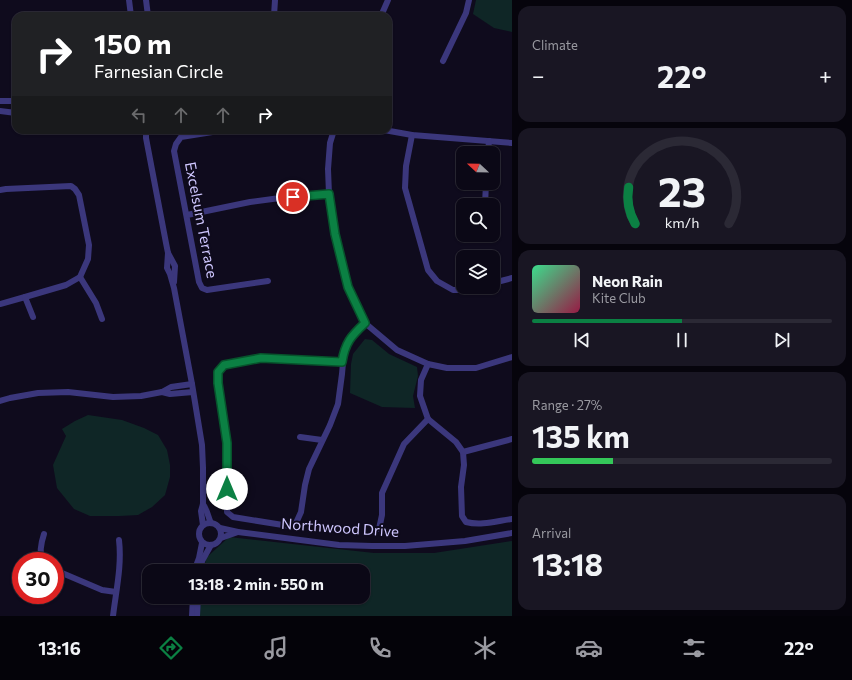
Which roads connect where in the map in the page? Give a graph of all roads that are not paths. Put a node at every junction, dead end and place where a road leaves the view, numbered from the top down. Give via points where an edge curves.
1 (129, 0) edge
2 (146, 0) edge
3 (275, 0) edge
4 (388, 0) edge
5 (469, 0) edge
6 (130, 12) edge
7 (148, 12) edge
8 (274, 12) edge
9 (383, 12) edge
10 (443, 61) dead end
11 (0, 101) edge
12 (12, 101) edge
13 (0, 111) edge
14 (12, 112) edge
15 (392, 131) edge
16 (146, 134) edge
17 (200, 134) edge
18 (333, 134) edge
19 (412, 135) junction
20 (489, 140) junction
21 (512, 143) edge
22 (489, 146) edge
23 (0, 190) edge
24 (329, 194) junction
25 (187, 215) junction
26 (80, 277) junction
27 (512, 278) edge
28 (268, 281) dead end
29 (500, 281) edge
30 (456, 290) edge
31 (25, 297) junction
32 (0, 304) edge
33 (33, 317) dead end
34 (102, 319) dead end
35 (365, 323) junction
36 (512, 357) edge
37 (342, 362) junction
38 (428, 364) junction
39 (192, 384) junction
40 (162, 392) junction
41 (193, 392) junction
42 (0, 401) edge
43 (428, 419) junction
44 (300, 437) dead end
45 (512, 439) edge
46 (322, 440) junction
47 (463, 452) junction
48 (203, 504) junction
49 (512, 519) edge
50 (211, 523) junction
51 (203, 525) junction
52 (220, 528) junction
53 (379, 528) dead end
54 (238, 532) junction
55 (512, 533) edge
56 (44, 534) dead end
57 (221, 538) junction
58 (119, 540) dead end
59 (202, 542) junction
60 (211, 546) junction
61 (40, 552) edge
62 (197, 564) edge
63 (202, 564) edge
64 (64, 574) edge
65 (116, 592) junction
66 (193, 604) edge
67 (198, 604) edge
68 (113, 616) edge
69 (192, 616) edge
70 (197, 616) edge

1 - 6 street
2 - 7 street
3 - 8 street
4 - 9 street
5 - 10 street via 466,13
11 - 12 street
13 - 14 street
15 - 19 street
16 - 39 street via 168,253 175,266 174,288
17 - 25 street, Excelsum Terrace via 181,137 174,151
18 - 24 street via 328,169
19 - 20 street
19 - 30 street via 405,188 428,270 437,281
20 - 21 street
20 - 22 street
23 - 26 street via 71,186 75,189 89,245 88,259
24 - 25 street via 250,202
24 - 35 street via 335,234 348,287
25 - 28 street, Excelsum Terrace via 202,288 207,290
26 - 31 street via 66,285
26 - 34 street via 96,303
27 - 29 street
31 - 32 street
31 - 33 street
35 - 37 street via 352,335
35 - 38 street via 397,350
36 - 38 street via 476,368 447,368
37 - 46 street via 338,404
37 - 46 street via 261,358 224,365 218,372 227,443 227,512 233,517 282,525 296,523 301,512 309,469
38 - 43 street via 421,380 420,396
39 - 40 street via 171,387
39 - 41 street
40 - 41 street
40 - 42 street via 112,397 68,392 38,393
41 - 48 street via 202,445
43 - 47 street via 456,442
43 - 53 street via 404,444 384,488
44 - 46 street
45 - 47 street
47 - 49 street via 462,516 466,522 479,524
48 - 50 street
48 - 51 street via 200,511
50 - 51 street
50 - 52 street
51 - 59 street via 199,533
52 - 54 street, Northwood Drive
52 - 57 street
54 - 55 street, Northwood Drive via 340,545 378,546 465,541
54 - 57 street, Northwood Drive
56 - 61 street
57 - 60 street
58 - 65 street
59 - 60 street
59 - 62 street
60 - 63 street
64 - 65 street via 102,590
65 - 68 street
66 - 69 street
67 - 70 street

